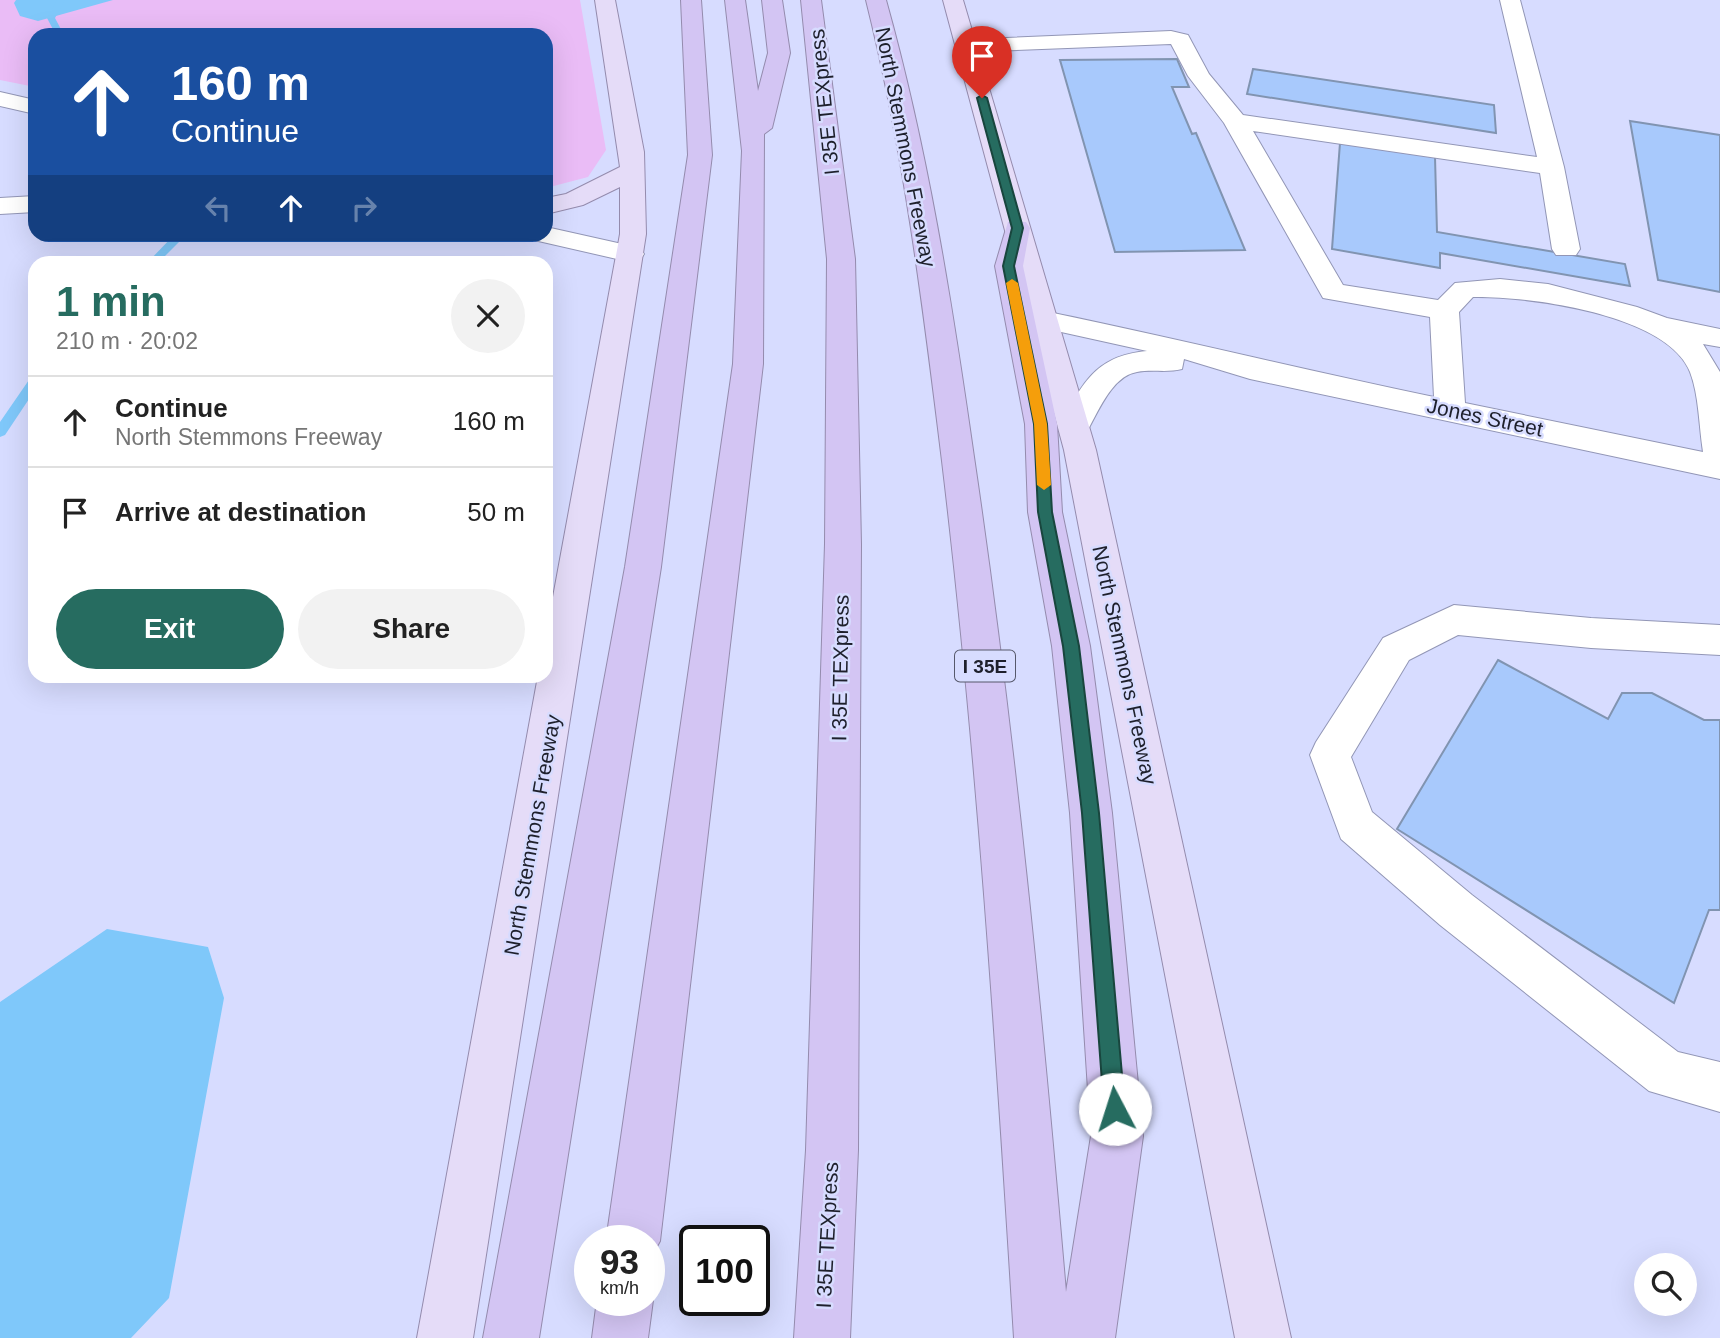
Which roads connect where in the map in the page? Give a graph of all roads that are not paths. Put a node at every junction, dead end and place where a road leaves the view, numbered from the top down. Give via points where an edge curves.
1 (605, 0) edge
2 (691, 0) edge
3 (735, 0) edge
4 (772, 0) edge
5 (811, 0) edge
6 (876, 0) edge
7 (953, 0) edge
8 (1510, 0) edge
9 (968, 45) junction
10 (0, 100) edge
11 (28, 106) edge
12 (1235, 121) junction
13 (754, 151) junction
14 (1552, 167) junction
15 (632, 170) junction
16 (553, 204) edge
17 (20, 205) edge
18 (0, 221) edge
19 (1017, 228) junction
20 (553, 236) edge
21 (1566, 249) dead end
22 (630, 254) junction
23 (1444, 310) junction
24 (1045, 320) junction
25 (1660, 327) junction
26 (1720, 338) edge
27 (1250, 369) junction
28 (1450, 409) junction
29 (1074, 427) junction
30 (1720, 453) edge
31 (1720, 467) edge
32 (1720, 640) edge
33 (1720, 1087) edge
34 (635, 1225) edge
35 (623, 1316) edge
36 (444, 1338) edge
37 (511, 1338) edge
38 (620, 1338) edge
39 (822, 1338) edge
40 (1042, 1338) edge
41 (1087, 1338) edge
42 (1263, 1338) edge

1 - 15 main road, North Stemmons Freeway
2 - 37 highway via 700,155 643,567
3 - 13 highway
4 - 13 highway via 779,53
5 - 39 highway, I 35E TEXpress via 841,273 843,544 832,1150
6 - 40 highway, North Stemmons Freeway / I 35E via 924,224 976,586 992,727
7 - 9 main road, North Stemmons Freeway
8 - 14 street
9 - 12 street via 1171,37 1180,40 1199,76
9 - 19 main road, North Stemmons Freeway
10 - 11 street
12 - 14 street
12 - 23 street via 1333,292
13 - 34 highway via 748,364
14 - 21 street
15 - 16 main road via 574,200
15 - 22 main road, North Stemmons Freeway
17 - 18 street
19 - 24 main road, North Stemmons Freeway
19 - 41 highway via 1009,266 1041,424 1045,512 1071,646 1091,813 1117,1136
20 - 22 street
22 - 36 main road, North Stemmons Freeway
23 - 25 street via 1465,289 1500,288 1589,302
23 - 28 street
24 - 27 street, Jones Street via 1210,355
24 - 29 main road, North Stemmons Freeway
25 - 26 street
25 - 30 street via 1691,349 1705,372
27 - 28 street, Jones Street
27 - 29 street, Jones Street via 1150,360 1116,365
28 - 31 street, Jones Street
29 - 42 main road, North Stemmons Freeway
32 - 33 street via 1454,620 1396,649 1330,755 1356,825 1666,1074
35 - 38 highway

